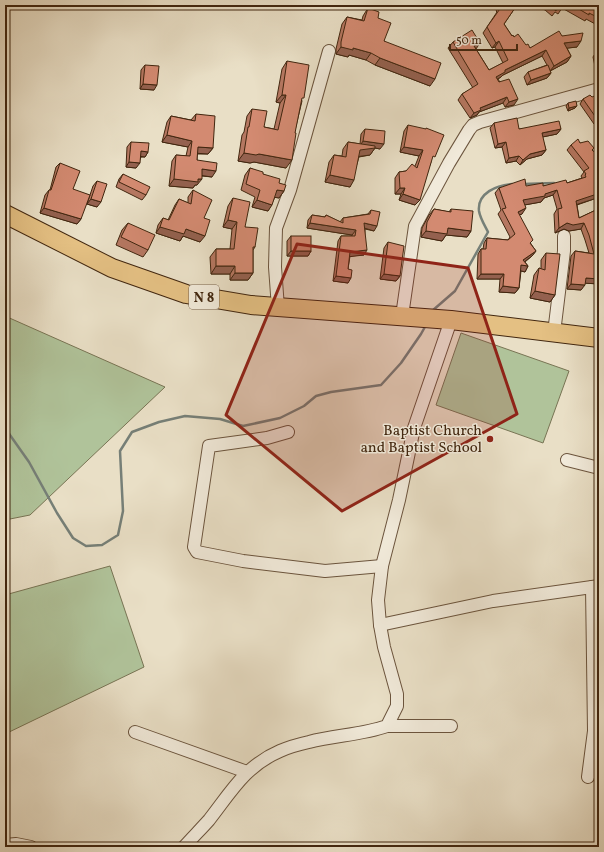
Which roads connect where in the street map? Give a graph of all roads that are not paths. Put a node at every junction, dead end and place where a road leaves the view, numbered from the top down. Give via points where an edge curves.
1 (329, 51) dead end
2 (599, 89) edge
3 (5, 214) edge
4 (564, 236) dead end
5 (278, 308) junction
6 (402, 316) junction
7 (447, 320) junction
8 (554, 333) junction
9 (599, 338) edge
10 (288, 432) dead end
11 (567, 460) dead end
12 (599, 468) edge
13 (382, 566) junction
14 (596, 586) edge
15 (380, 625) junction
16 (387, 726) junction
17 (451, 726) dead end
18 (135, 732) dead end
19 (247, 772) junction
20 (588, 776) dead end
21 (5, 845) edge
22 (31, 847) edge
23 (184, 847) edge

1 - 5 street via 290,190 276,228
2 - 6 street via 473,125 415,226
3 - 5 highway, N 8 via 112,268 182,293
4 - 8 street
5 - 6 highway, N 8
6 - 7 highway, N 8
7 - 8 highway, N 8
7 - 13 street via 414,428
8 - 9 highway, N 8
10 - 13 street via 267,438 209,446 194,550 243,562 325,571
11 - 12 street
13 - 15 street via 378,600
14 - 15 street via 493,601
14 - 20 street via 594,731
15 - 16 street via 397,694 397,706
16 - 17 street
16 - 19 street via 320,739 280,751
18 - 19 street
19 - 23 street
21 - 22 street

